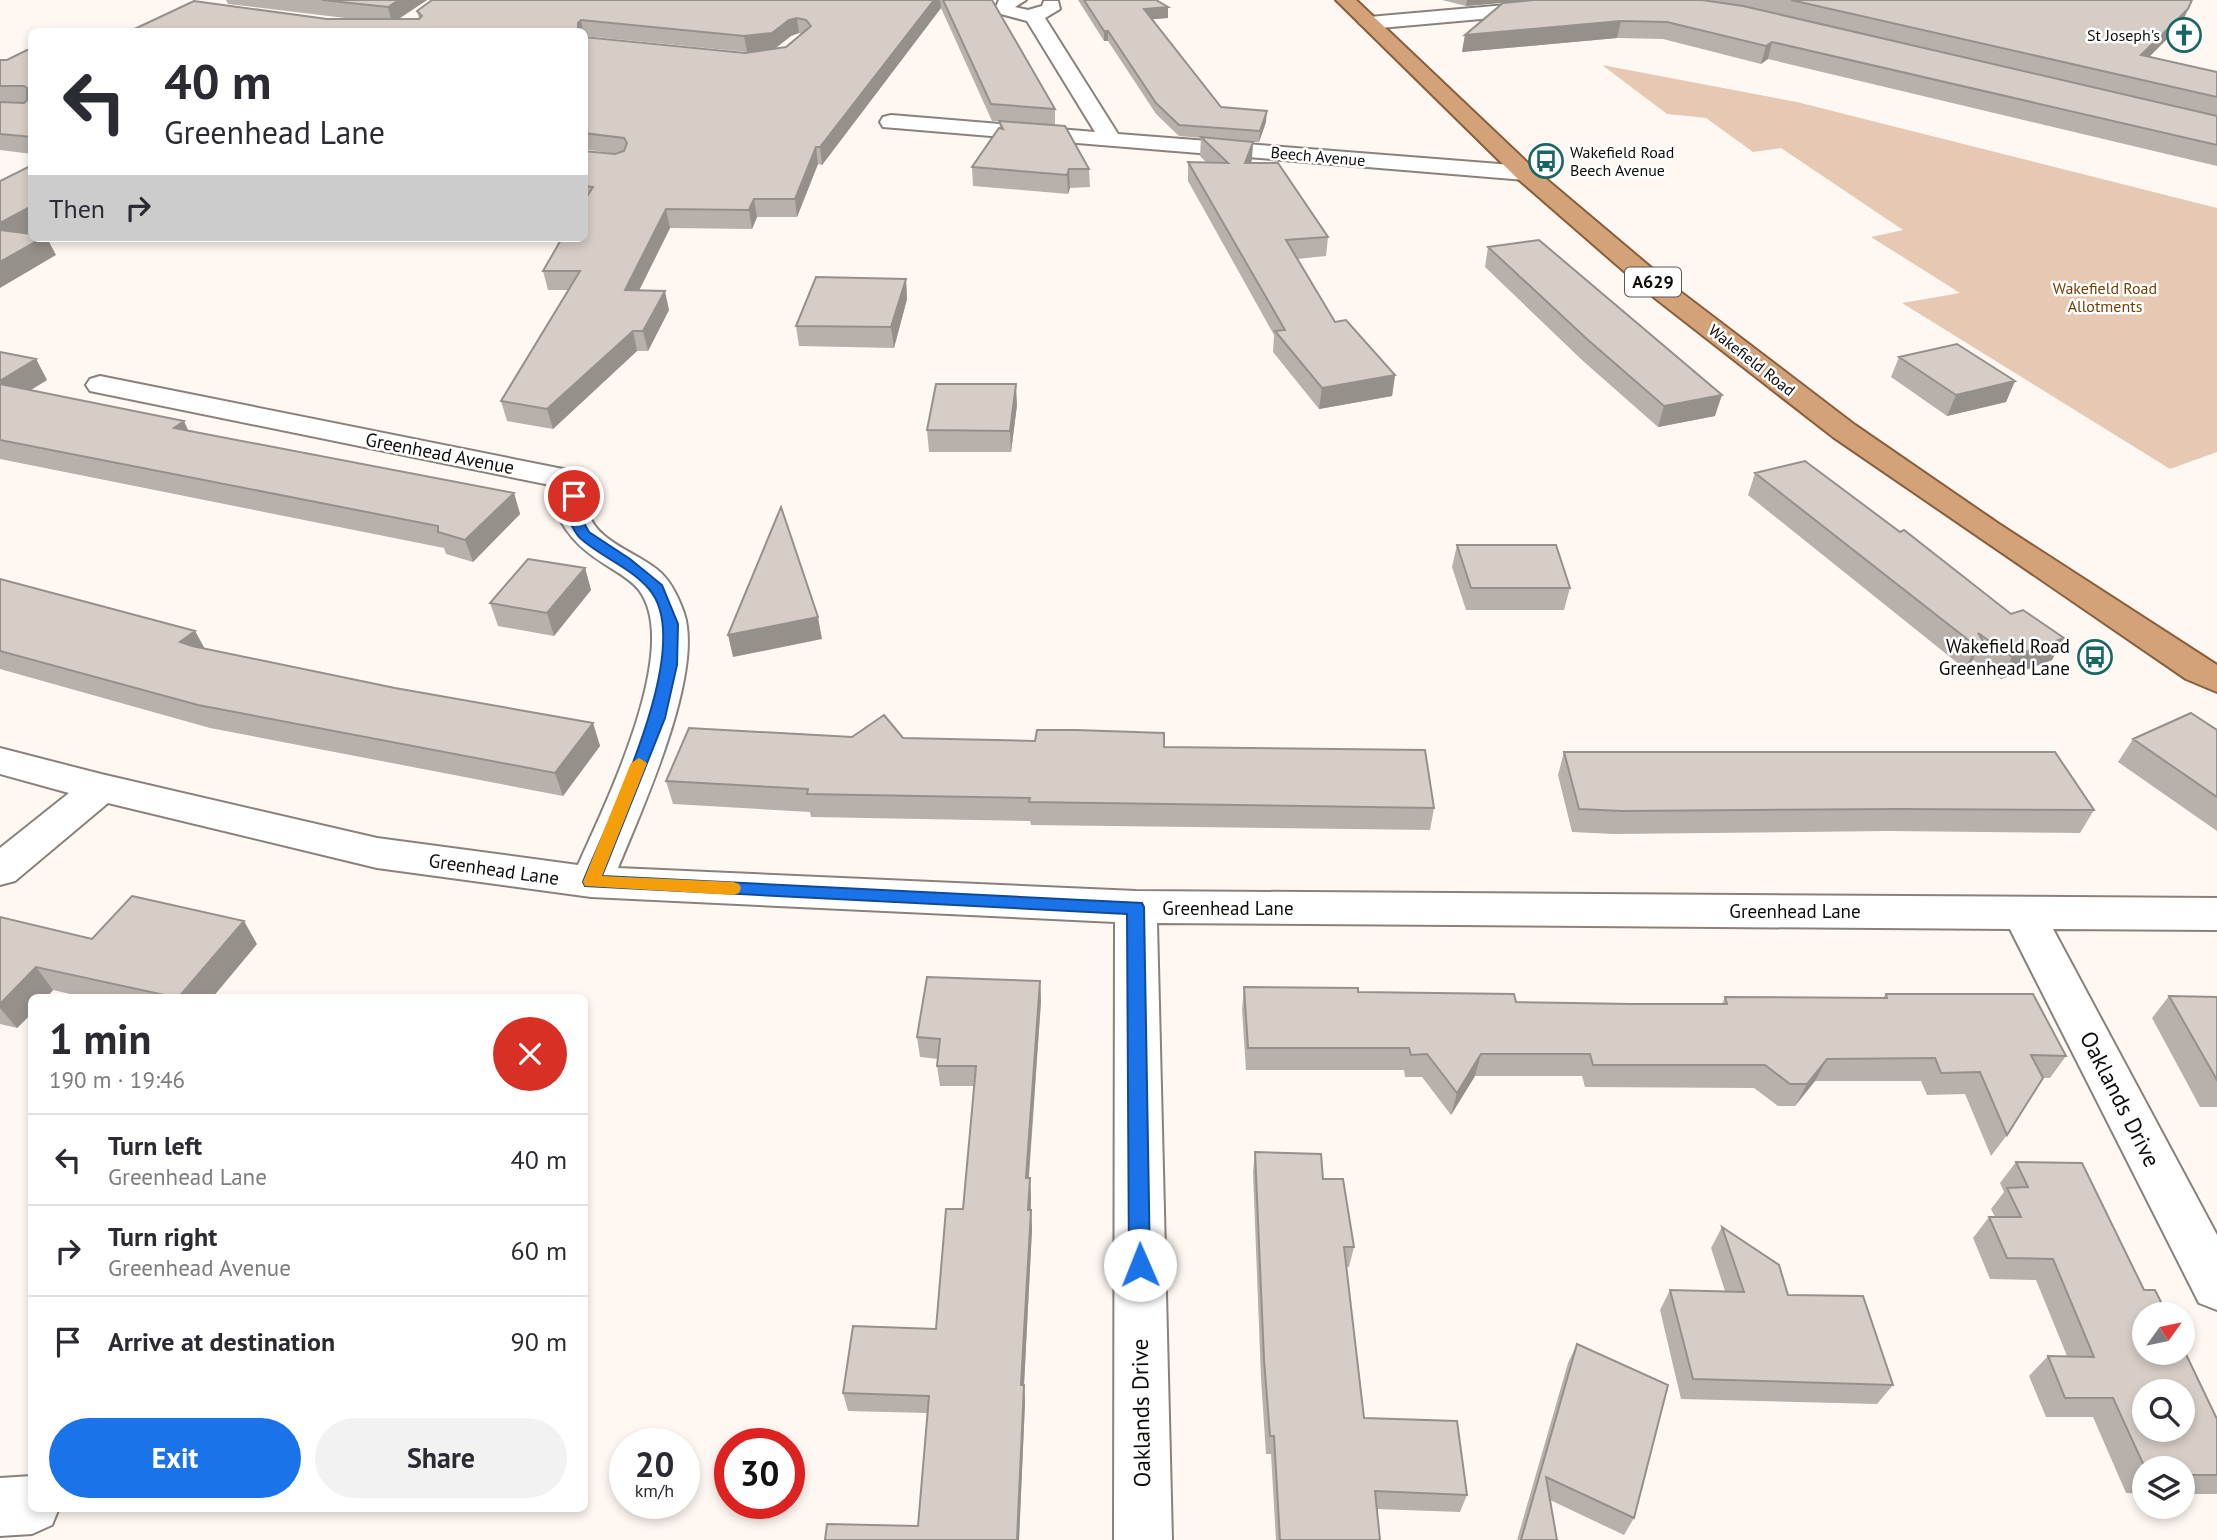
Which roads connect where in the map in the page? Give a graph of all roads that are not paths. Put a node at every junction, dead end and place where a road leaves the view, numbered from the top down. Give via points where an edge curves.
1 (1017, 0) edge
2 (1345, 0) edge
3 (1628, 0) edge
4 (1037, 7) edge
5 (1369, 23) junction
6 (891, 122) dead end
7 (1111, 140) junction
8 (1525, 173) junction
9 (100, 385) dead end
10 (2211, 680) edge
11 (0, 761) edge
12 (101, 789) junction
13 (0, 870) edge
14 (591, 882) junction
15 (1136, 907) junction
16 (2024, 912) junction
17 (2217, 914) edge
18 (2217, 1286) edge
19 (28, 1505) edge
20 (0, 1507) edge
21 (1143, 1540) edge

1 - 4 street via 1004,9 1018,15
2 - 5 highway, Wakefield Road / A629
3 - 5 street
4 - 7 street
5 - 8 highway, Wakefield Road / A629
6 - 7 street, Beech Avenue
7 - 8 street, Beech Avenue
8 - 10 highway, Wakefield Road / A629 via 1665,293 1844,430
9 - 14 street, Greenhead Avenue via 577,481 571,510 584,534 657,588 671,624 670,665 657,718
11 - 12 street, Greenhead Lane
12 - 13 street
12 - 14 street, Greenhead Lane via 377,853
14 - 15 street, Greenhead Lane
15 - 16 street, Greenhead Lane
15 - 21 street, Oaklands Drive
16 - 17 street, Greenhead Lane
16 - 18 street, Oaklands Drive
19 - 20 street

